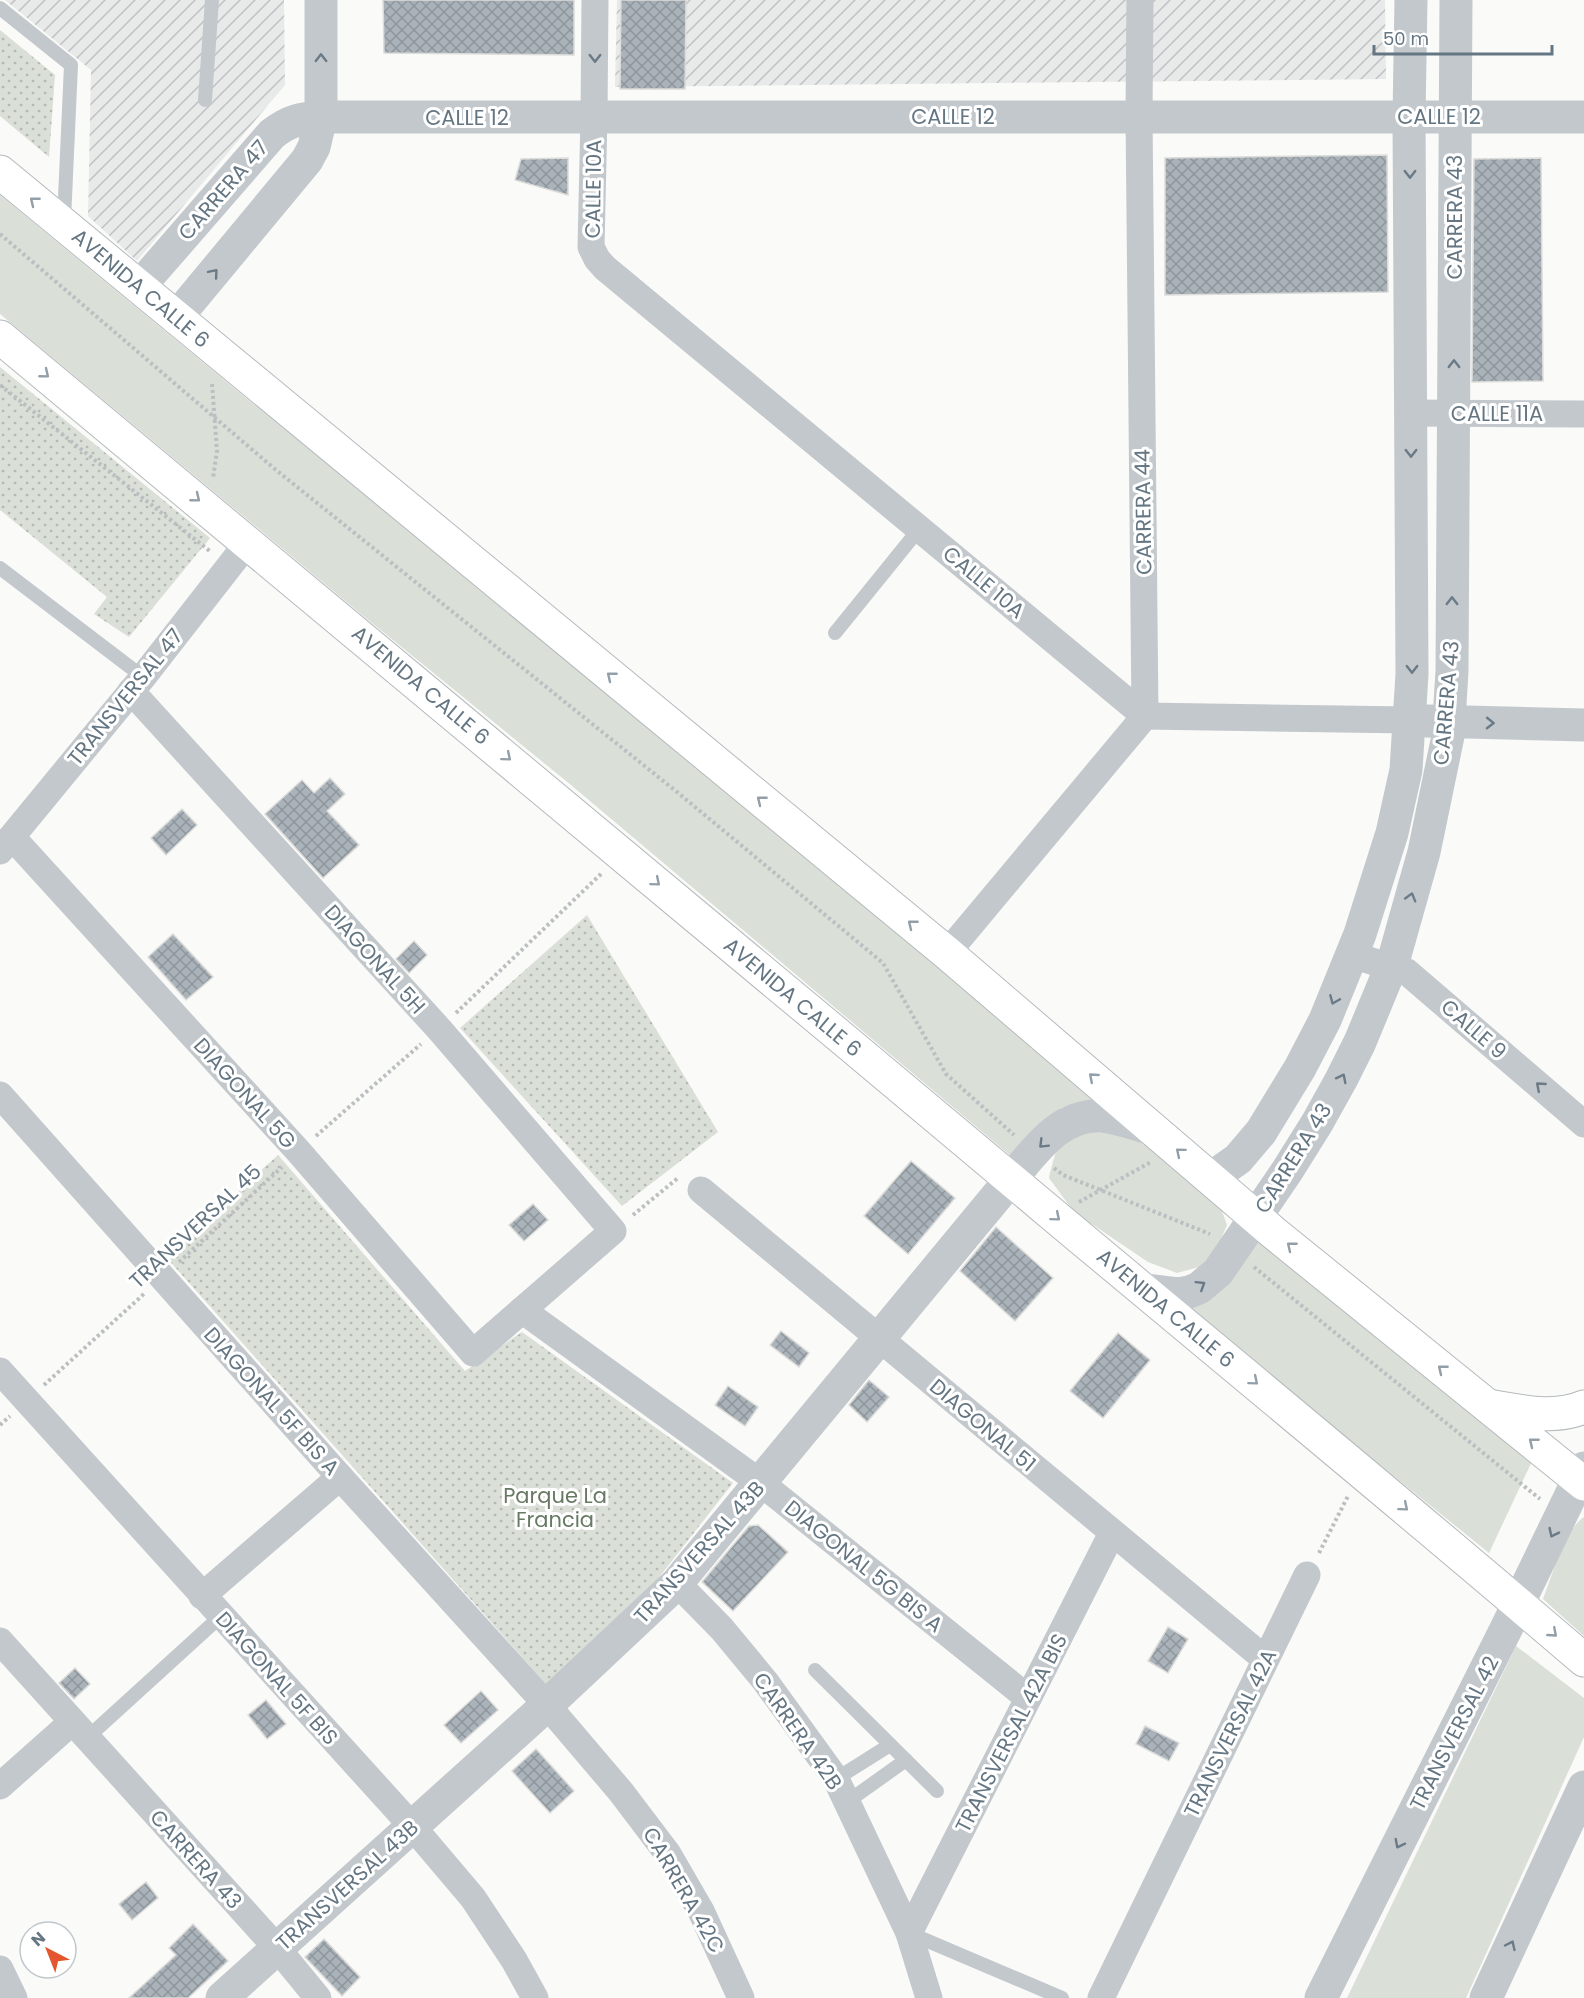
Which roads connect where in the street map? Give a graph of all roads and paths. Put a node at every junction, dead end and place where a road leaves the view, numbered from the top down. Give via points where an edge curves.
1 (212, 0) edge
2 (321, 0) edge
3 (595, 0) edge
4 (1140, 0) edge
5 (1411, 0) edge
6 (1456, 0) edge
7 (0, 8) edge
8 (205, 100) dead end
9 (594, 116) junction
10 (1139, 116) junction
11 (1409, 116) junction
12 (1455, 116) junction
13 (321, 117) junction
14 (1584, 117) edge
15 (0, 172) edge
16 (64, 225) junction
17 (0, 234) edge
18 (139, 287) junction
19 (176, 318) junction
20 (0, 337) edge
21 (207, 343) junction
22 (0, 385) edge
23 (1410, 413) junction
24 (1454, 413) junction
25 (1584, 414) edge
26 (215, 417) junction
27 (209, 508) junction
28 (920, 528) junction
29 (249, 541) junction
30 (229, 566) junction
31 (0, 568) edge
32 (835, 633) dead end
33 (137, 684) junction
34 (1145, 716) junction
35 (1410, 720) junction
36 (1449, 721) junction
37 (1584, 725) edge
38 (6, 844) edge
39 (622, 854) junction
40 (947, 953) junction
41 (1352, 955) junction
42 (1391, 967) junction
43 (439, 1029) junction
44 (0, 1095) edge
45 (1584, 1124) edge
46 (1164, 1138) junction
47 (1018, 1139) dead end
48 (299, 1152) junction
49 (1063, 1175) dead end
50 (1211, 1178) junction
51 (1011, 1179) junction
52 (701, 1190) joint
53 (1100, 1190) junction
54 (1055, 1216) junction
55 (1256, 1217) junction
56 (613, 1231) junction
57 (1214, 1235) dead end
58 (1249, 1263) dead end
59 (162, 1278) junction
60 (1145, 1290) junction
61 (522, 1310) junction
62 (880, 1339) junction
63 (0, 1371) edge
64 (27, 1401) junction
65 (1488, 1406) junction
66 (1584, 1407) edge
67 (1361, 1471) junction
68 (340, 1477) junction
69 (1582, 1477) edge
70 (761, 1483) junction
71 (1535, 1495) dead end
72 (1112, 1533) junction
73 (1307, 1575) joint
74 (677, 1584) junction
75 (202, 1596) junction
76 (1519, 1604) junction
77 (221, 1616) junction
78 (0, 1641) edge
79 (1265, 1659) junction
80 (1584, 1660) edge
81 (815, 1670) dead end
82 (1028, 1698) junction
83 (547, 1705) junction
84 (80, 1730) junction
85 (890, 1745) junction
86 (906, 1760) junction
87 (0, 1786) edge
88 (1584, 1787) edge
89 (842, 1791) junction
90 (937, 1791) dead end
91 (412, 1826) junction
92 (909, 1933) junction
93 (277, 1948) junction
94 (0, 1969) edge
95 (14, 1998) edge
96 (222, 1998) edge
97 (318, 1998) edge
98 (536, 1998) edge
99 (741, 1998) edge
100 (929, 1998) edge
101 (1062, 1998) edge
102 (1101, 1998) edge
103 (1321, 1998) edge
104 (1486, 1998) edge

1 - 8 lane
13 -> 2 street, CARRERA 47
3 -> 9 street, CALLE 10A
4 - 10 street, CARRERA 44
5 - 11 street, CARRERA 43
6 - 12 street, CARRERA 43
7 - 16 lane via 71,65
9 - 10 street, CALLE 12
9 - 13 street, CALLE 12
9 - 28 street, CALLE 10A via 591,247 597,259
10 - 11 street, CALLE 12
10 - 34 street, CARRERA 44
11 - 12 street, CALLE 12
11 -> 23 street, CARRERA 43
12 - 14 street, CALLE 12
24 -> 12 street, CARRERA 43
13 - 18 street, CARRERA 47 via 296,119 272,134
19 -> 13 street, CARRERA 47 via 307,160
16 -> 15 main road, AVENIDA CALLE 6
16 - 18 main road, AVENIDA CALLE 6
17 - 26 path
18 - 19 main road, AVENIDA CALLE 6
19 - 21 main road, AVENIDA CALLE 6
20 -> 27 main road, AVENIDA CALLE 6
21 - 26 path
40 -> 21 main road, AVENIDA CALLE 6
22 - 30 path
23 - 24 street, CALLE 11A
23 -> 35 street, CARRERA 43
24 - 25 street, CALLE 11A
36 -> 24 street, CARRERA 43
26 - 27 path via 217,451
26 - 47 path via 883,963 946,1074
27 - 29 main road, AVENIDA CALLE 6
28 - 32 lane
28 - 34 street, CALLE 10A
29 - 30 street, TRANSVERSAL 47
29 -> 39 main road, AVENIDA CALLE 6
30 - 33 street, TRANSVERSAL 47
31 - 33 lane
33 - 38 street, TRANSVERSAL 47
33 - 43 street, DIAGONAL 5H
34 - 35 street
34 - 40 street
35 - 36 street
35 - 41 street, CARRERA 43 via 1406,770 1392,833
36 -> 37 street
42 -> 36 street, CARRERA 43 via 1424,852
38 - 48 street, DIAGONAL 5G
39 - 43 path, TRANSVERSAL 45
39 -> 51 main road, AVENIDA CALLE 6
46 -> 40 main road, AVENIDA CALLE 6
41 - 42 street, CALLE 9
41 -> 50 street, CARRERA 43 via 1312,1046 1267,1122 1238,1160
45 -> 42 street, CALLE 9 via 1407,972
55 -> 42 street, CARRERA 43 via 1341,1080
43 - 48 path, TRANSVERSAL 45
43 - 56 street, DIAGONAL 5H
44 - 59 street, DIAGONAL 5F BIS A
50 -> 46 main road, AVENIDA CALLE 6
46 -> 51 street, TRANSVERSAL 43B via 1105,1116 1074,1119 1047,1139
46 - 53 path
48 - 59 path, TRANSVERSAL 45
48 - 61 street, DIAGONAL 5G via 473,1353
49 - 53 path
50 - 55 main road, AVENIDA CALLE 6
51 - 54 main road, AVENIDA CALLE 6
51 - 62 street, TRANSVERSAL 43B
52 - 56 path via 685,1173
52 - 62 street, DIAGONAL 51
53 - 54 path
53 - 57 path
54 -> 60 main road, AVENIDA CALLE 6
60 -> 55 street, CARRERA 43 via 1178,1294 1199,1288 1218,1272
65 -> 55 main road, AVENIDA CALLE 6
56 - 61 street
58 - 71 path
59 - 64 path, TRANSVERSAL 45
59 - 68 street, DIAGONAL 5F BIS A
60 -> 67 main road, AVENIDA CALLE 6
61 - 70 street, DIAGONAL 5G BIS A
62 - 70 street, TRANSVERSAL 43B
62 - 72 street, DIAGONAL 51
63 - 64 street, DIAGONAL 5F BIS
64 - 75 street, DIAGONAL 5F BIS
65 - 66 main road via 1547,1414
69 -> 65 main road, AVENIDA CALLE 6
67 - 73 path
67 -> 76 main road, AVENIDA CALLE 6
68 - 75 street
68 - 83 street, DIAGONAL 5F BIS A
69 -> 76 street, TRANSVERSAL 42
70 - 74 street, TRANSVERSAL 43B
70 - 82 street, DIAGONAL 5G BIS A
72 - 79 street, DIAGONAL 51
72 - 82 street, TRANSVERSAL 42A BIS
73 - 79 street, TRANSVERSAL 42A
74 - 83 street, TRANSVERSAL 43B
74 - 89 street, CARRERA 42B via 722,1629 765,1681
75 - 77 street, DIAGONAL 5F BIS
76 -> 80 main road, AVENIDA CALLE 6
76 -> 103 street, TRANSVERSAL 42
77 - 84 lane
77 - 91 street, DIAGONAL 5F BIS
78 - 84 street, CARRERA 43
79 - 102 street, TRANSVERSAL 42A
81 - 85 lane
82 - 92 street, TRANSVERSAL 42A BIS
83 - 91 street, TRANSVERSAL 43B
83 - 99 street, CARRERA 42C via 668,1854
84 - 87 street
84 - 93 street, CARRERA 43
85 - 86 lane
85 - 89 lane
86 - 89 lane
86 - 90 lane
104 -> 88 street
89 - 92 street, CARRERA 42B
91 - 93 street, TRANSVERSAL 43B
91 - 98 street, DIAGONAL 5F BIS via 473,1898
92 - 100 street, CARRERA 42B
92 - 101 lane
93 - 96 street, TRANSVERSAL 43B
93 - 97 street, CARRERA 43
94 - 95 street

